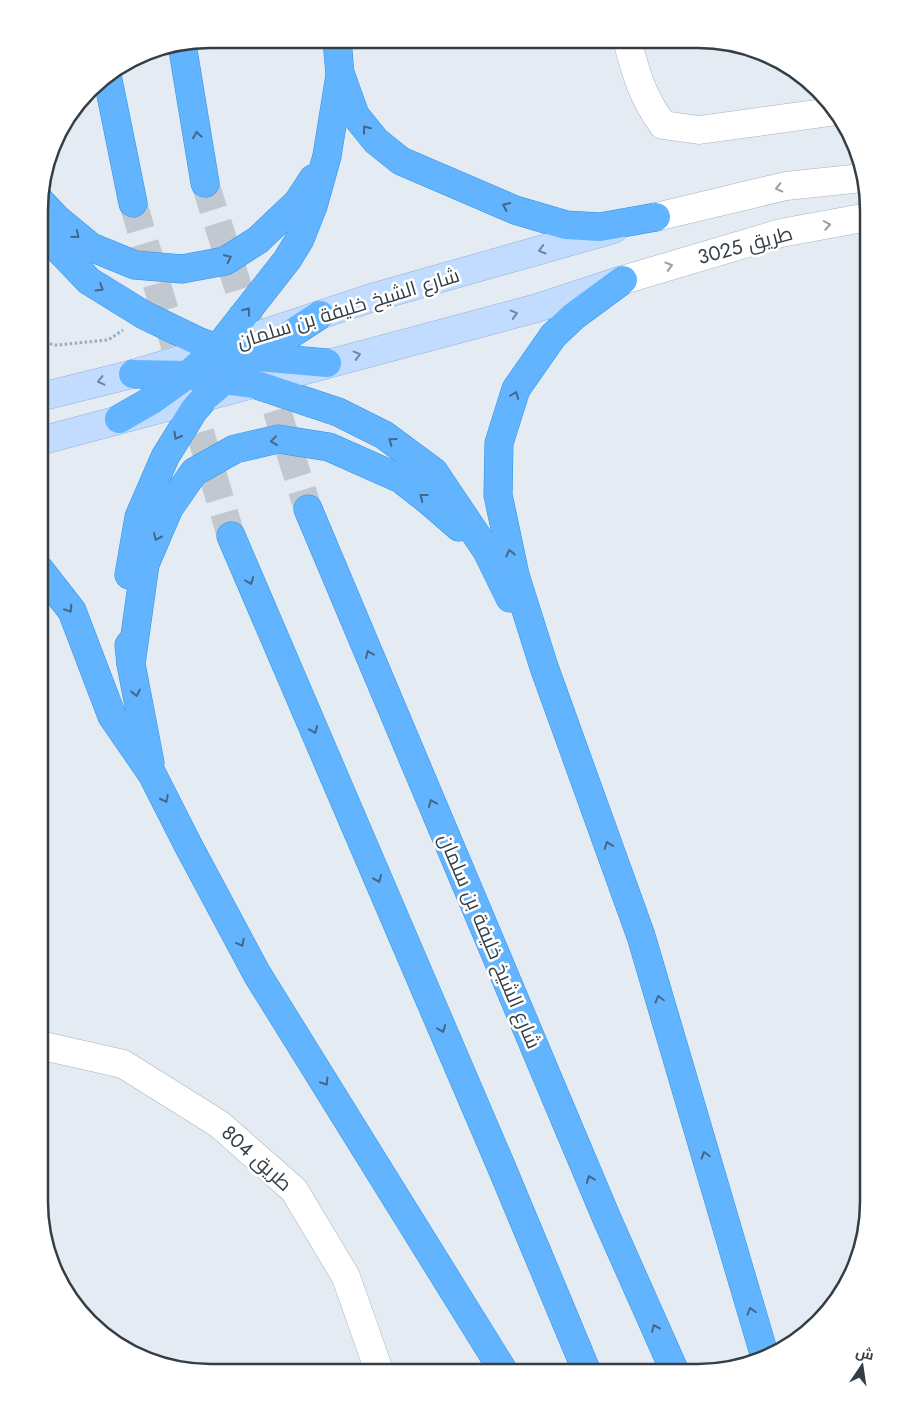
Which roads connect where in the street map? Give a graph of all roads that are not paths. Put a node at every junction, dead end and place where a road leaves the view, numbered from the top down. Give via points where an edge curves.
1 (338, 48) edge
2 (629, 48) edge
3 (183, 50) edge
4 (340, 75) junction
5 (109, 84) edge
6 (827, 112) edge
7 (327, 156) junction
8 (856, 179) edge
9 (205, 183) tunnel mouth
10 (132, 203) tunnel mouth
11 (48, 209) edge
12 (656, 217) junction
13 (860, 218) edge
14 (48, 238) edge
15 (623, 280) junction
16 (320, 315) junction
17 (217, 349) junction
18 (253, 357) junction
19 (327, 363) junction
20 (133, 374) junction
21 (187, 375) junction
22 (254, 384) junction
23 (215, 388) junction
24 (48, 395) edge
25 (119, 419) junction
26 (48, 439) edge
27 (308, 509) tunnel mouth
28 (231, 536) tunnel mouth
29 (486, 551) junction
30 (48, 580) edge
31 (130, 664) junction
32 (544, 667) junction
33 (152, 774) junction
34 (48, 1047) edge
35 (762, 1349) edge
36 (377, 1364) edge
37 (499, 1364) edge
38 (584, 1364) edge
39 (671, 1364) edge

1 - 4 highway
2 - 6 street via 636,76 650,107 663,124 699,130
9 -> 3 highway
4 - 7 highway
12 -> 4 highway via 600,227 566,225 515,210 401,160 376,141 355,115
5 - 10 highway
11 -> 7 highway via 91,247 135,264 182,269 226,261 258,240 298,202
17 -> 7 highway via 300,239
8 -> 12 street via 786,186
12 -> 16 main road, شارع الشيخ خليفة بن سلمان
15 -> 13 street, طريق 3025 via 781,233
14 -> 17 highway via 89,281 144,315
19 -> 15 main road via 537,308
32 -> 15 highway via 515,575 498,495 499,443 516,389 554,336 574,316
16 - 17 main road, شارع الشيخ خليفة بن سلمان
16 - 18 highway
17 - 18 highway
17 - 20 main road, شارع الشيخ خليفة بن سلمان
17 - 21 highway
18 - 19 highway
18 - 23 highway
19 - 22 main road
20 - 21 highway
20 -> 24 main road, شارع الشيخ خليفة بن سلمان
21 - 23 highway
21 - 25 highway
22 - 23 main road
29 -> 22 highway via 434,472 384,435 338,412
23 - 25 main road
23 -> 31 highway via 185,423 164,458 139,517 126,596
25 - 26 main road
39 -> 27 highway, شارع الشيخ خليفة بن سلمان
28 -> 38 highway
29 -> 31 highway via 429,500 400,479 329,447 278,439 236,448 194,472 169,508 145,564
29 - 32 highway
30 -> 33 highway via 72,611 112,716
31 -> 33 highway
35 -> 32 highway via 641,936
33 -> 37 highway via 258,974
34 - 36 street, طريق 804 via 123,1064 219,1124 294,1190 346,1277

